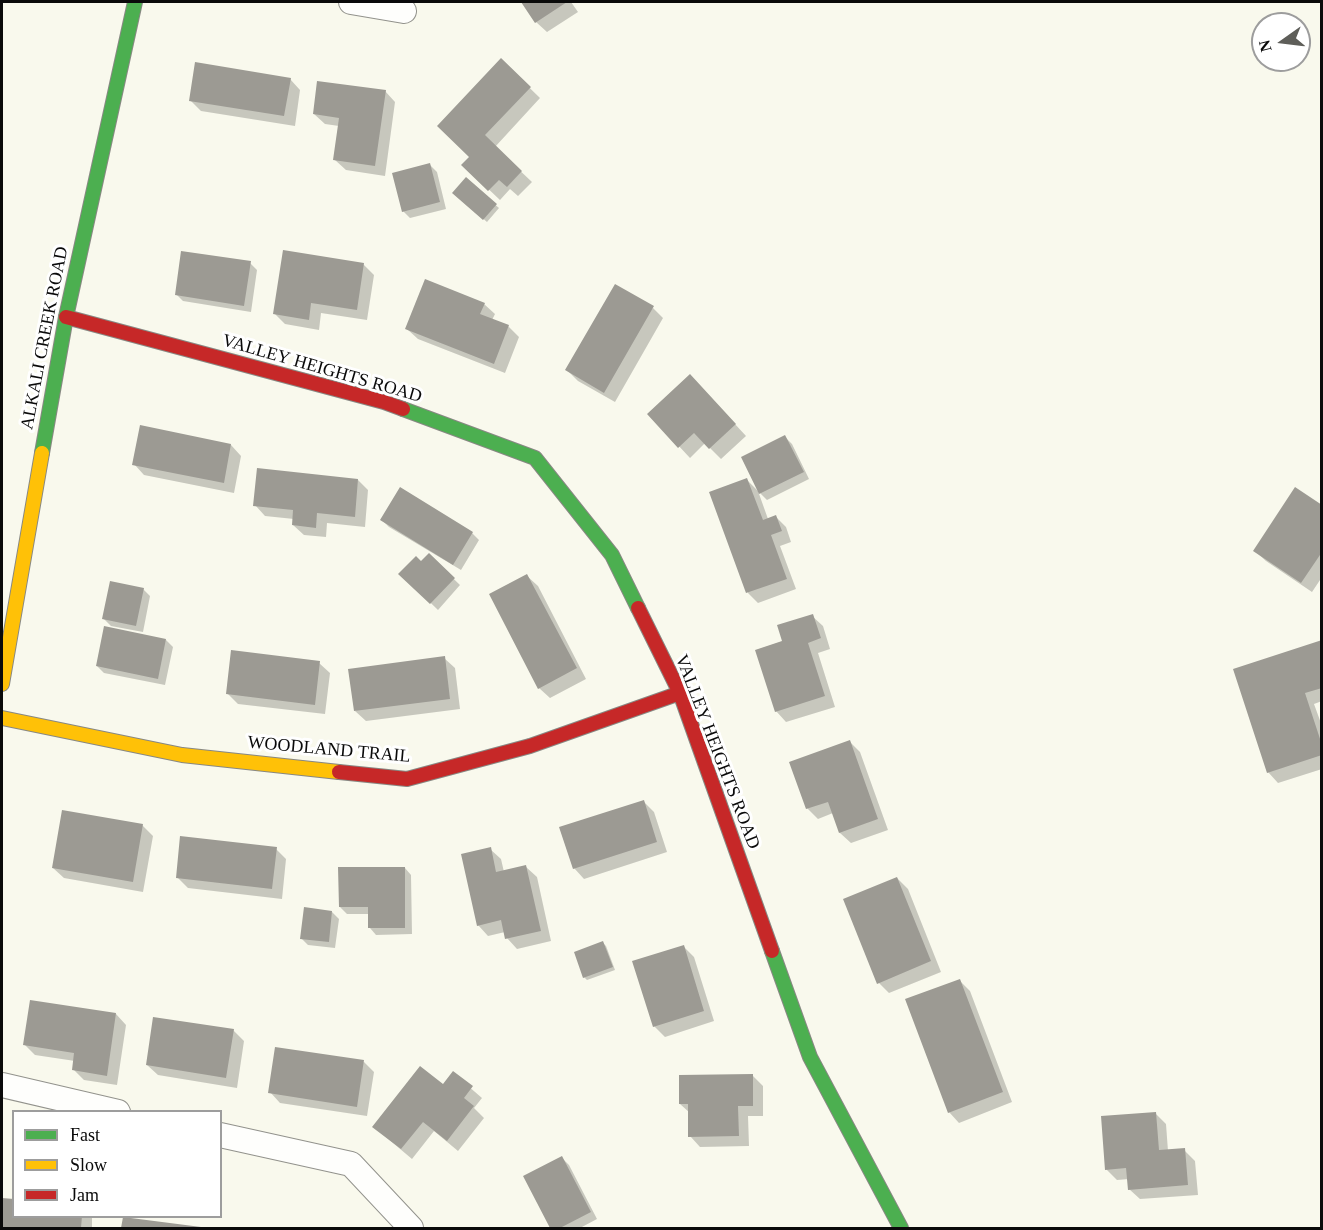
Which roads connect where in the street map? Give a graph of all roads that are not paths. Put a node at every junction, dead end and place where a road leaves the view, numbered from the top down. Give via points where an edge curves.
1 (135, 2) edge
2 (351, 2) edge
3 (404, 11) dead end
4 (66, 317) junction
5 (2, 684) edge
6 (680, 693) junction
7 (2, 718) edge
8 (2, 1085) edge
9 (109, 1110) edge
10 (222, 1135) edge
11 (411, 1228) edge
12 (902, 1228) edge

1 - 4 street, ALKALI CREEK ROAD
2 - 3 street
4 - 5 street, ALKALI CREEK ROAD
4 - 6 street, VALLEY HEIGHTS ROAD via 384,402 535,458 612,555
6 - 7 street, WOODLAND TRAIL via 530,746 407,779 182,754
6 - 12 street, VALLEY HEIGHTS ROAD via 810,1057
8 - 9 street
10 - 11 street via 351,1164

